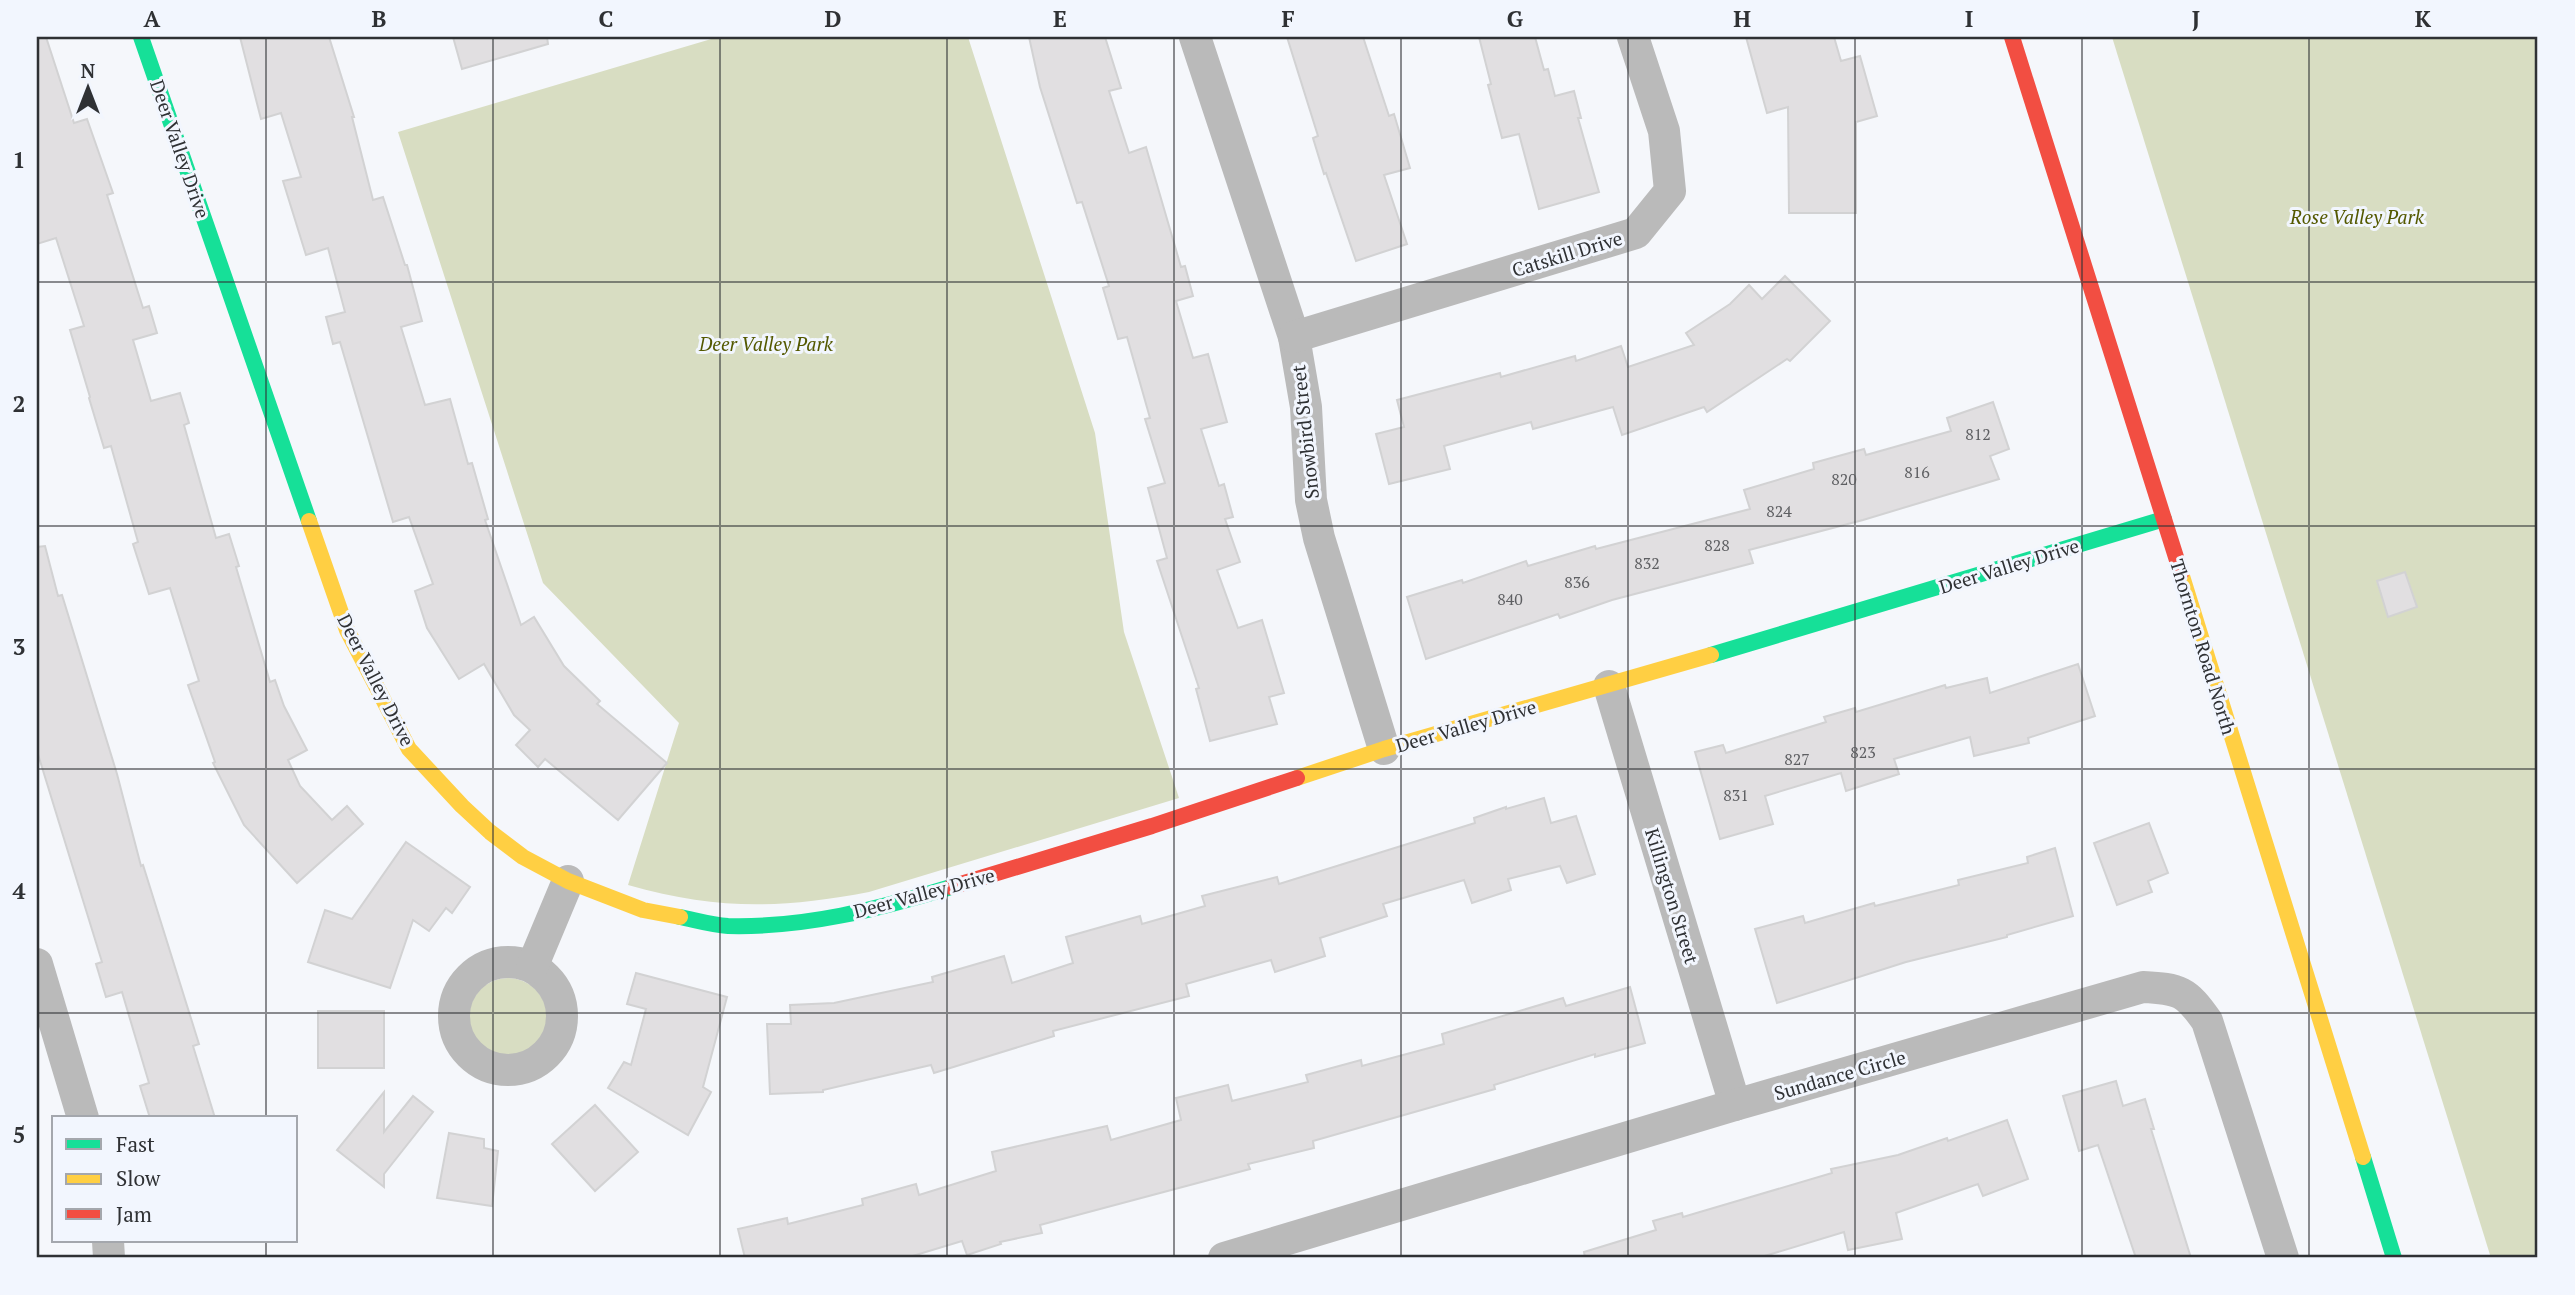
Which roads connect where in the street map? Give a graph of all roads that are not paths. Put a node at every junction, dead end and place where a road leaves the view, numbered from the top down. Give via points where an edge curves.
1 (141, 37) edge
2 (1195, 37) edge
3 (1633, 37) edge
4 (2011, 37) edge
5 (1294, 337) junction
6 (2164, 520) junction
7 (1609, 686) junction
8 (1384, 749) junction
9 (568, 881) junction
10 (37, 964) edge
11 (532, 968) dead end
12 (1735, 1105) junction
13 (82, 1116) edge
14 (1224, 1258) edge
15 (2283, 1258) edge
16 (2394, 1258) edge

1 - 9 street, Deer Valley Drive via 346,630 409,749 490,832 523,857
2 - 5 street, Snowbird Street
3 - 5 street, Catskill Drive via 1664,131 1670,191 1636,233
4 - 6 street, Thornton Road North
5 - 8 street, Snowbird Street via 1319,538
6 - 7 street, Deer Valley Drive
6 - 16 street, Thornton Road North
7 - 8 street, Deer Valley Drive
7 - 12 street, Killington Street
8 - 9 street, Deer Valley Drive via 890,906 803,923 726,926 643,910
9 - 11 street
10 - 13 street
12 - 14 street, Sundance Circle
12 - 15 street, Sundance Circle via 2143,987 2168,988 2191,998 2207,1021

